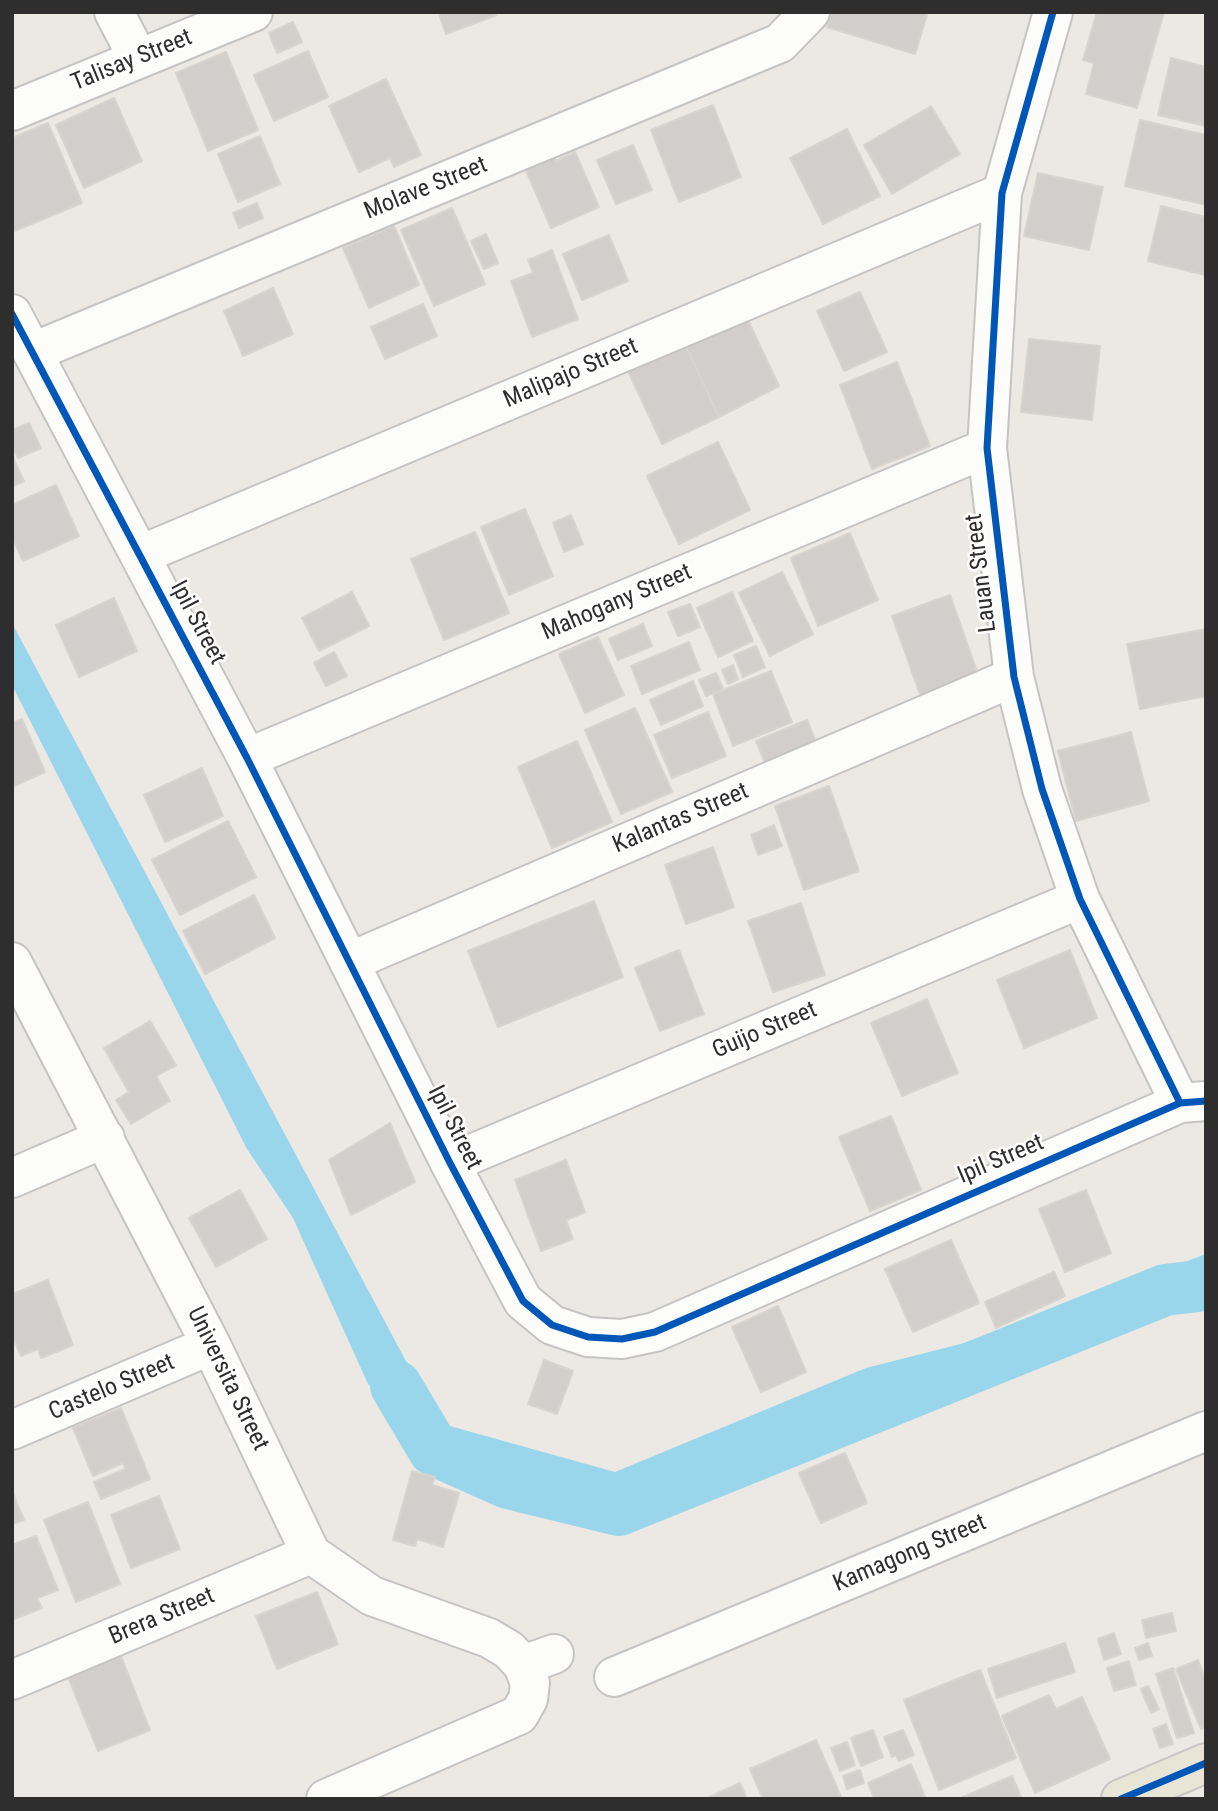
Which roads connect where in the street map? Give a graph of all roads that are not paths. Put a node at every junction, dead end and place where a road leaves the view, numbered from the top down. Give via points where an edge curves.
1 (114, 12) edge
2 (253, 12) edge
3 (810, 12) edge
4 (1052, 12) edge
5 (138, 58) junction
6 (12, 111) edge
7 (1002, 193) junction
8 (12, 314) edge
9 (33, 352) junction
10 (987, 448) junction
11 (140, 555) junction
12 (1014, 677) junction
13 (247, 758) junction
14 (1080, 899) junction
15 (12, 962) edge
16 (349, 962) junction
17 (1193, 1102) edge
18 (105, 1138) junction
19 (450, 1163) junction
20 (12, 1178) edge
21 (211, 1345) junction
22 (12, 1430) edge
23 (1206, 1431) edge
24 (311, 1554) junction
25 (614, 1677) dead end
26 (12, 1681) edge
27 (1206, 1762) edge
28 (326, 1799) edge
29 (1121, 1799) edge

1 - 5 street
2 - 5 street, Talisay Street
3 - 9 street, Molave Street via 780,43
4 - 7 street, Lauan Street
5 - 6 street, Talisay Street
7 - 10 street, Lauan Street
7 - 11 street, Malipajo Street
8 - 9 street, Ipil Street
9 - 11 street, Ipil Street
10 - 12 street, Lauan Street
10 - 13 street, Mahogany Street
11 - 13 street, Ipil Street
12 - 14 street, Lauan Street via 1042,789
12 - 16 street, Kalantas Street
13 - 16 street, Ipil Street
14 - 17 street, Lauan Street
14 - 19 street, Guijo Street
15 - 18 street, Universita Street
16 - 19 street, Ipil Street
17 - 19 street, Ipil Street via 655,1332 622,1339 588,1337 552,1325 523,1301
18 - 20 street
18 - 21 street, Universita Street
21 - 22 street, Castelo Street
21 - 24 street, Universita Street
23 - 25 street, Kamagong Street
24 - 26 street, Brera Street
24 - 28 street, Universita Street via 372,1596 538,1660 519,1715
27 - 29 main road

